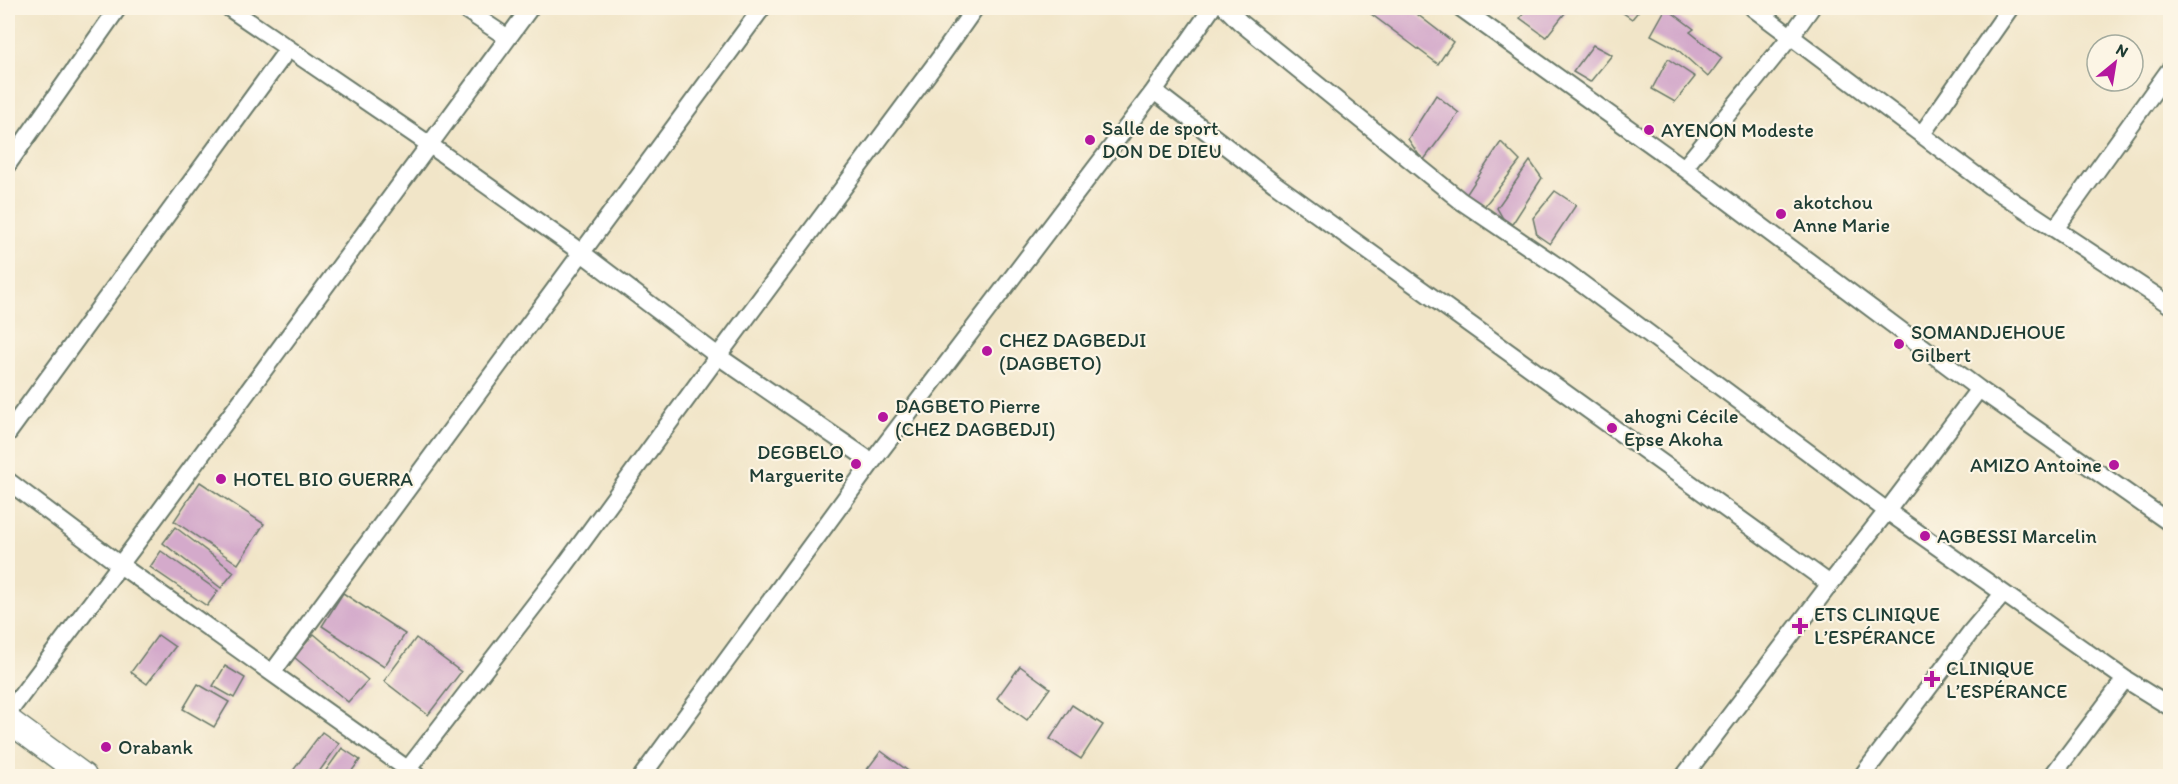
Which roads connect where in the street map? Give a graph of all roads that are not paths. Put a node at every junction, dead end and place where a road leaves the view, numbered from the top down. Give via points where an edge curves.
1 (118, 8) edge
2 (229, 8) edge
3 (463, 8) edge
4 (530, 8) edge
5 (762, 8) edge
6 (975, 8) edge
7 (1212, 8) edge
8 (1226, 8) edge
9 (1461, 8) edge
10 (1753, 8) edge
11 (1811, 8) edge
12 (2010, 8) edge
13 (1791, 36) junction
14 (508, 38) junction
15 (288, 49) junction
16 (2170, 69) edge
17 (1154, 91) junction
18 (1922, 134) junction
19 (430, 145) junction
20 (8, 164) edge
21 (1684, 168) junction
22 (2055, 228) junction
23 (582, 253) junction
24 (2170, 304) edge
25 (718, 356) junction
26 (1978, 389) junction
27 (8, 433) edge
28 (872, 462) junction
29 (8, 480) edge
30 (1887, 512) junction
31 (2170, 523) edge
32 (120, 565) junction
33 (1830, 584) junction
34 (2003, 594) junction
35 (272, 673) junction
36 (2125, 679) junction
37 (2170, 707) edge
38 (8, 713) edge
39 (8, 720) edge
40 (69, 772) edge
41 (412, 773) edge
42 (642, 777) edge
43 (1684, 777) edge
44 (1862, 777) edge
45 (2052, 777) edge

1 - 20 street
2 - 15 street
3 - 14 street
4 - 14 street
5 - 23 street
6 - 25 street
7 - 17 street
8 - 30 street via 1461,201 1566,272
9 - 21 street
10 - 13 street
11 - 13 street
12 - 18 street
13 - 18 street
13 - 21 street
14 - 19 street
15 - 19 street
15 - 27 street
16 - 22 street
17 - 28 street
17 - 33 street via 1275,184
18 - 22 street via 1990,186
19 - 23 street
19 - 32 street
21 - 26 street
22 - 24 street
23 - 25 street
23 - 35 street
25 - 28 street
25 - 41 street
26 - 30 street
26 - 31 street
28 - 42 street
29 - 32 street
30 - 33 street
30 - 34 street
32 - 35 street
32 - 38 street
33 - 43 street
34 - 36 street
34 - 44 street
35 - 41 street
36 - 37 street
36 - 45 street
39 - 40 street

